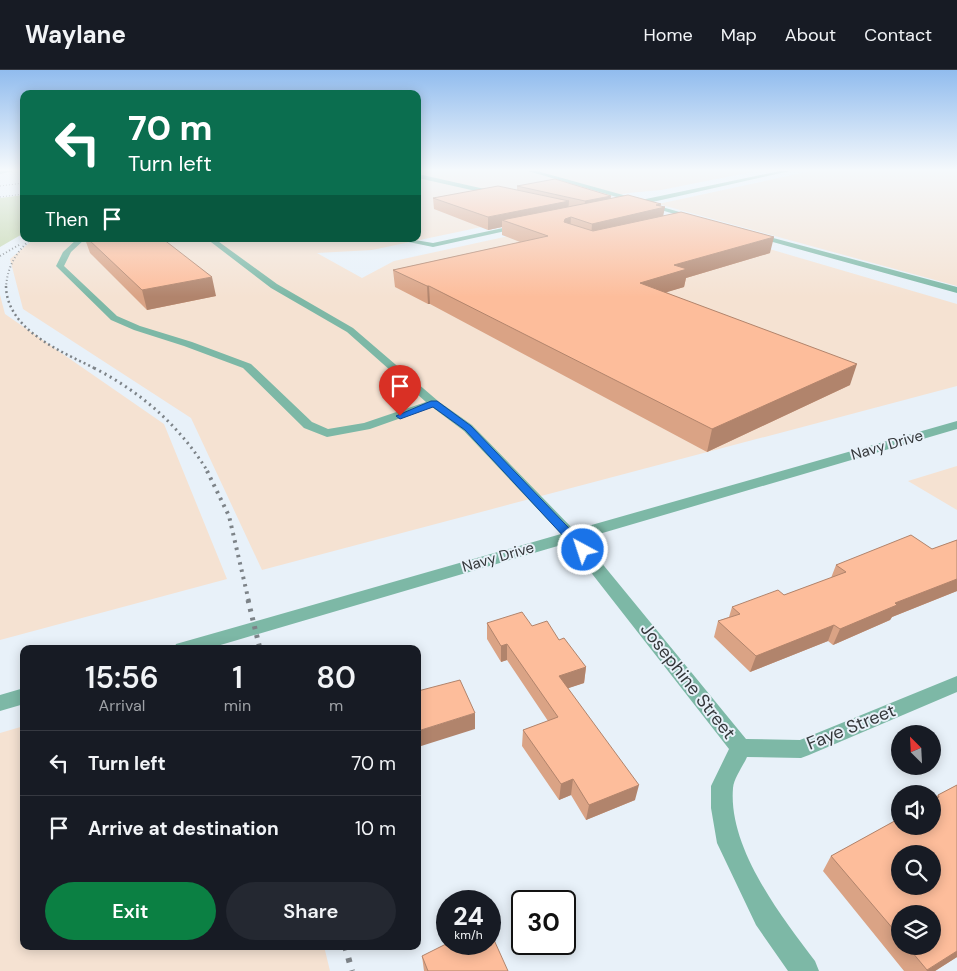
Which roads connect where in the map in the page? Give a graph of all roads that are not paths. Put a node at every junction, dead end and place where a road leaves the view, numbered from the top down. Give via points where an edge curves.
1 (679, 213) edge
2 (697, 218) junction
3 (706, 221) edge
4 (682, 222) edge
5 (528, 225) edge
6 (745, 232) edge
7 (78, 242) edge
8 (215, 242) edge
9 (415, 242) edge
10 (957, 290) edge
11 (434, 403) junction
12 (957, 425) edge
13 (571, 536) junction
14 (197, 645) edge
15 (957, 684) edge
16 (20, 697) edge
17 (0, 703) edge
18 (741, 748) junction
19 (805, 971) edge

1 - 2 street
2 - 3 street
2 - 4 street
5 - 9 street via 432,245
6 - 10 street
7 - 11 street via 62,258 60,266 114,318 247,366 308,425 328,433 366,426
8 - 11 street, Josephine Street via 274,286 350,330
11 - 13 street, Josephine Street via 468,428
12 - 13 street, Navy Drive
13 - 14 street, Navy Drive
13 - 18 street, Josephine Street
15 - 18 street, Faye Street via 801,749
16 - 17 street
18 - 19 street, Josephine Street via 722,786 722,808 729,843 765,916

